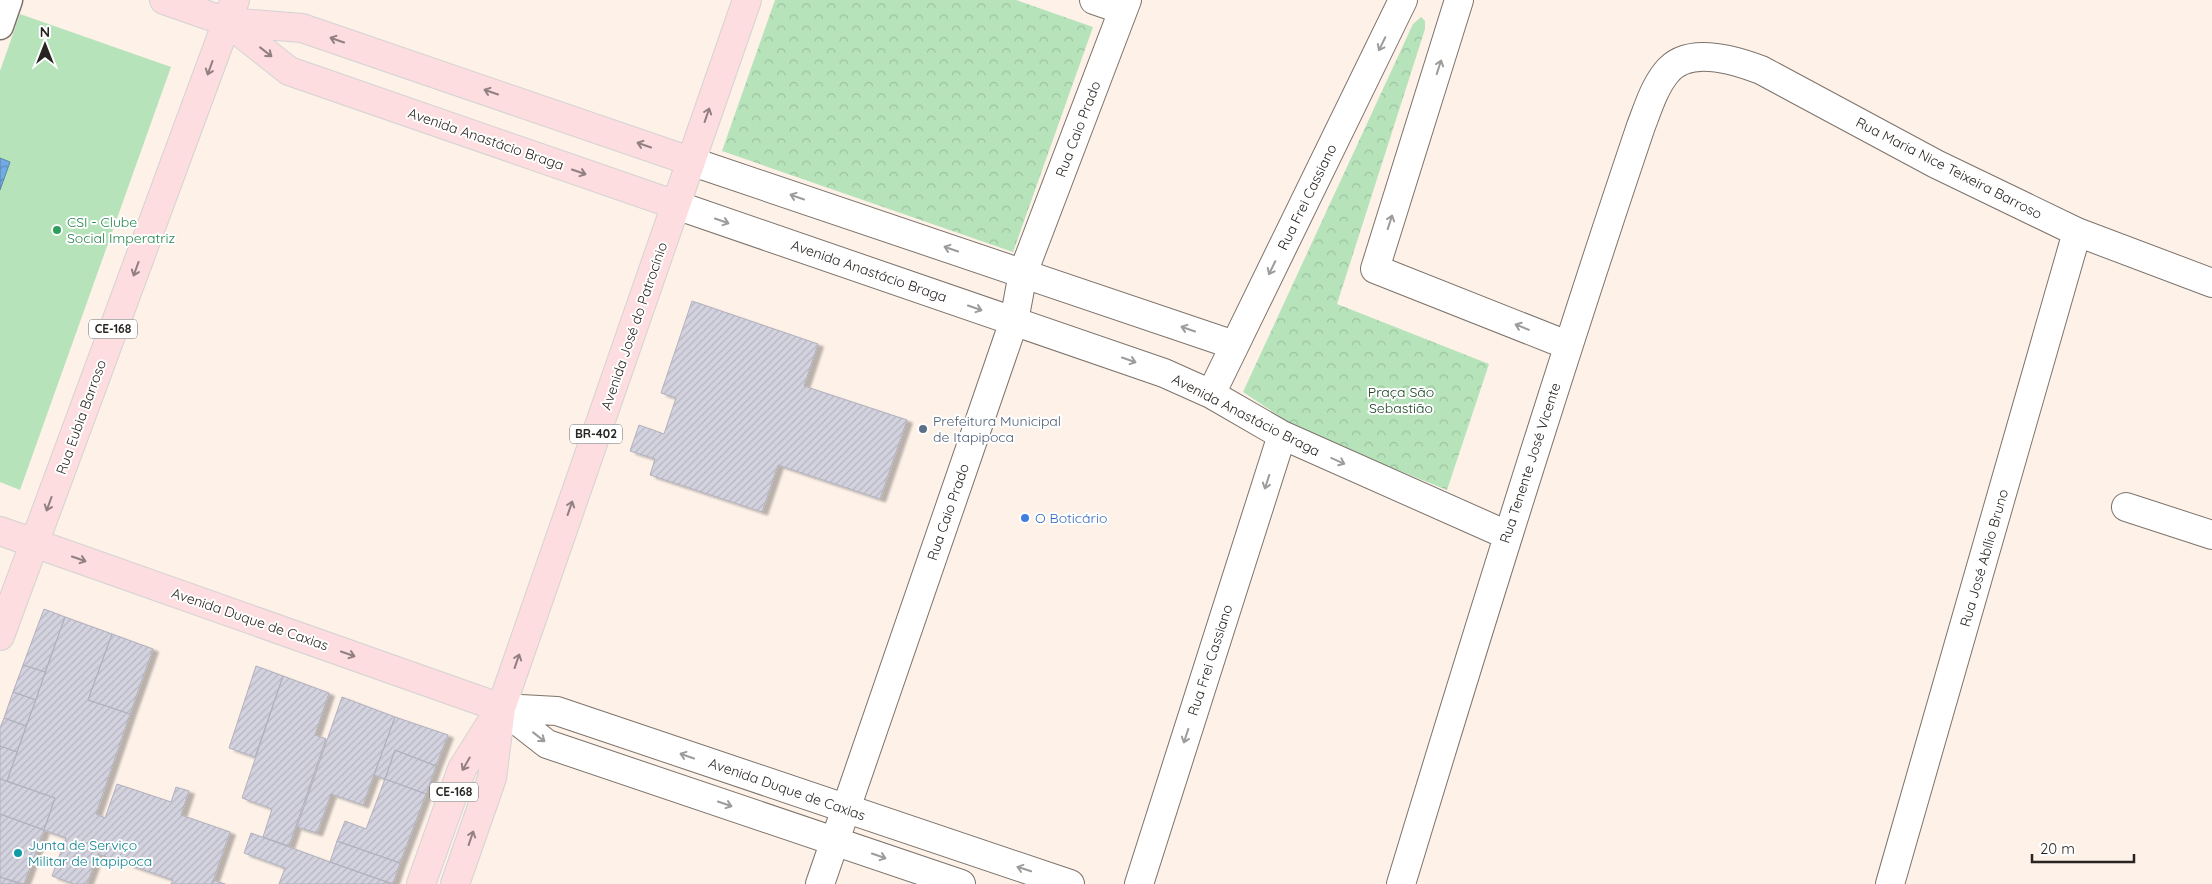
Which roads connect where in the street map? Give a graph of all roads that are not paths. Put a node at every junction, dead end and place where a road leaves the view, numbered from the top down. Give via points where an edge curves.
1 (9, 0) edge
2 (164, 0) edge
3 (747, 0) edge
4 (1094, 0) edge
5 (1403, 0) edge
6 (1460, 0) edge
7 (1125, 5) edge
8 (231, 11) edge
9 (0, 26) edge
10 (1688, 59) joint
11 (690, 161) junction
12 (676, 206) junction
13 (2077, 232) junction
14 (1023, 273) junction
15 (2212, 283) edge
16 (1014, 321) junction
17 (1234, 345) junction
18 (1567, 345) junction
19 (1211, 394) junction
20 (1282, 435) junction
21 (2126, 507) dead end
22 (0, 531) edge
23 (2212, 534) edge
24 (1507, 535) junction
25 (34, 543) junction
26 (0, 636) edge
27 (501, 708) junction
28 (846, 809) junction
29 (835, 841) junction
30 (421, 884) edge
31 (455, 884) edge
32 (820, 884) edge
33 (961, 884) edge
34 (1070, 884) edge
35 (1138, 884) edge
36 (1401, 884) edge
37 (1890, 884) edge

1 - 9 street
2 - 8 main road, Avenida Anastácio Braga
11 -> 3 main road, Avenida José do Patrocínio / BR-402
4 - 7 street
5 -> 17 street, Rua Frei Cassiano
18 -> 6 street via 1375,269
7 - 14 street, Rua Caio Prado
11 -> 8 main road, Avenida Anastácio Braga via 302,28
8 -> 12 main road, Avenida Anastácio Braga via 289,71
8 -> 25 main road, Rua Eubia Barroso / CE-168
10 - 13 street, Rua Maria Nice Teixeira Barroso via 1712,57 1735,60 1761,70 1936,164
10 - 18 street, Rua Tenente José Vicente via 1667,71 1652,95
11 - 12 main road, Avenida José do Patrocínio / BR-402
14 -> 11 street, Avenida Anastácio Braga
12 -> 16 street, Avenida Anastácio Braga
27 -> 12 main road, Avenida José do Patrocínio / BR-402
13 - 15 street, Rua Maria Nice Teixeira Barroso
13 - 37 street, Rua José Abílio Bruno
14 - 16 street, Rua Caio Prado
17 -> 14 street, Avenida Anastácio Braga
16 -> 19 street, Avenida Anastácio Braga via 1143,365
16 - 28 street, Rua Caio Prado
17 - 19 street, Rua Frei Cassiano
18 - 24 street, Rua Tenente José Vicente
19 - 20 street, Avenida Anastácio Braga
20 -> 24 street, Avenida Anastácio Braga
20 -> 35 street, Rua Frei Cassiano
21 - 23 street
22 - 25 main road, Avenida Duque de Caxias
24 - 36 street, Rua Tenente José Vicente
25 - 26 main road, Rua Eubia Barroso / CE-168
25 -> 27 main road, Avenida Duque de Caxias
28 -> 27 street, Avenida Duque de Caxias via 557,712
27 -> 29 street, Avenida Duque de Caxias via 547,744
27 -> 30 main road, Avenida José do Patrocínio / CE-168 via 462,769
31 -> 27 main road, Avenida José do Patrocínio / CE-168 via 492,778
28 - 29 street, Rua Caio Prado
34 -> 28 street, Avenida Duque de Caxias
29 - 32 street, Rua Caio Prado
29 -> 33 street, Avenida Duque de Caxias

